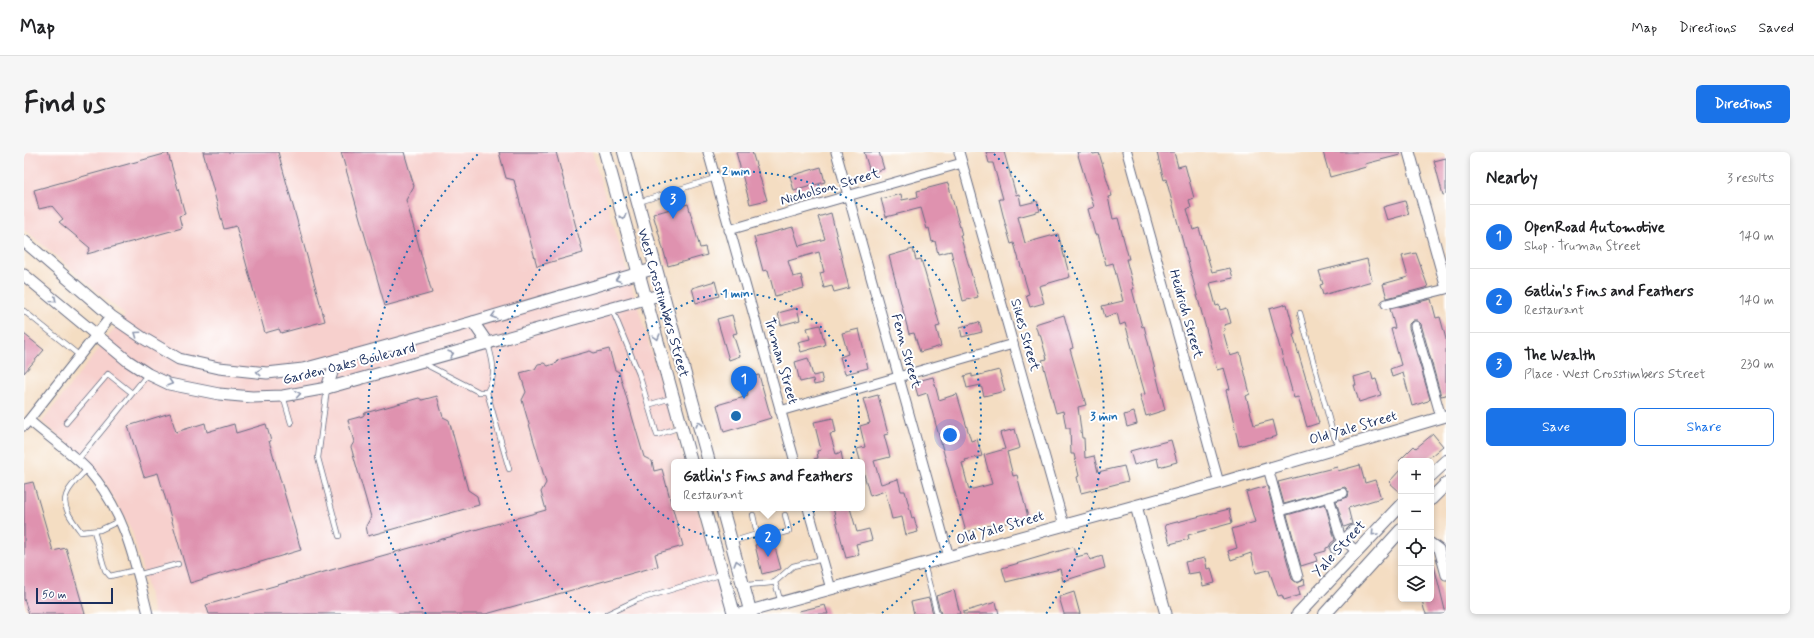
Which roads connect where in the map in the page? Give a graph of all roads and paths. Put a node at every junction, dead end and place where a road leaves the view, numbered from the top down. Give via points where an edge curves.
1 (605, 152) edge
2 (624, 152) edge
3 (708, 152) edge
4 (836, 152) edge
5 (959, 152) edge
6 (1127, 152) edge
7 (1409, 152) edge
8 (962, 163) junction
9 (715, 178) junction
10 (848, 196) junction
11 (637, 199) junction
12 (618, 200) junction
13 (729, 230) junction
14 (24, 241) edge
15 (656, 268) junction
16 (639, 273) junction
17 (24, 275) edge
18 (1446, 285) edge
19 (1446, 289) edge
20 (663, 294) junction
21 (646, 299) junction
22 (1386, 304) dead end
23 (612, 309) junction
24 (24, 311) edge
25 (1300, 313) dead end
26 (111, 316) junction
27 (473, 322) junction
28 (1415, 326) dead end
29 (97, 335) junction
30 (488, 344) junction
31 (1013, 344) junction
32 (80, 356) junction
33 (336, 360) junction
34 (422, 362) junction
35 (148, 374) junction
36 (899, 377) junction
37 (327, 388) junction
38 (487, 392) junction
39 (132, 393) junction
40 (283, 396) junction
41 (674, 397) junction
42 (648, 405) junction
43 (780, 411) junction
44 (1444, 416) edge
45 (291, 422) dead end
46 (27, 423) edge
47 (66, 423) dead end
48 (682, 427) junction
49 (703, 440) junction
50 (687, 445) junction
51 (1341, 447) junction
52 (691, 459) edge
53 (708, 459) edge
54 (794, 459) edge
55 (77, 461) junction
56 (1446, 461) edge
57 (1268, 468) junction
58 (87, 469) junction
59 (509, 469) dead end
60 (1434, 472) edge
61 (1219, 482) junction
62 (1446, 484) edge
63 (1344, 493) dead end
64 (1434, 496) edge
65 (1329, 497) junction
66 (1136, 506) junction
67 (1398, 508) edge
68 (705, 511) edge
69 (723, 511) edge
70 (809, 511) edge
71 (1280, 511) junction
72 (753, 515) dead end
73 (785, 515) dead end
74 (121, 520) junction
75 (1064, 525) junction
76 (1353, 530) dead end
77 (94, 531) junction
78 (1398, 533) edge
79 (758, 534) junction
80 (339, 536) dead end
81 (1344, 540) junction
82 (731, 542) junction
83 (1434, 545) edge
84 (1335, 549) dead end
85 (1357, 552) junction
86 (949, 558) junction
87 (823, 559) junction
88 (178, 564) dead end
89 (924, 564) junction
90 (137, 572) junction
91 (723, 574) junction
92 (1446, 575) edge
93 (1298, 577) dead end
94 (1331, 579) junction
95 (775, 582) junction
96 (744, 586) junction
97 (831, 590) junction
98 (1345, 592) junction
99 (781, 603) junction
100 (747, 613) edge
101 (148, 614) edge
102 (607, 614) edge
103 (734, 614) edge
104 (937, 614) edge
105 (1166, 614) edge
106 (1298, 614) edge
107 (1325, 614) edge

1 - 12 main road, West Crosstimbers Street
2 - 11 main road, West Crosstimbers Street
3 - 9 street, Truman Street
4 - 10 street, Fenn Street
5 - 8 street, Sikes Street
6 - 61 street, Heidrich Street
7 - 18 street
8 - 10 street, Nicholson Street
8 - 31 street, Sikes Street
9 - 11 lane
9 - 13 street, Truman Street
10 - 13 street, Nicholson Street
10 - 36 street, Fenn Street
11 - 12 main road
11 - 15 main road, West Crosstimbers Street
12 -> 16 main road, West Crosstimbers Street
13 - 43 street, Truman Street
14 - 26 street, Garden Oaks Boulevard
15 - 16 street, Garden Oaks Boulevard
15 - 20 main road, West Crosstimbers Street
16 - 21 main road, West Crosstimbers Street
16 -> 27 street, Garden Oaks Boulevard
17 -> 29 street, Garden Oaks Boulevard
19 - 22 street
20 - 21 street, Garden Oaks Boulevard
49 -> 20 main road, West Crosstimbers Street
21 - 23 street, Garden Oaks Boulevard
21 -> 41 main road, West Crosstimbers Street
23 - 30 street, Garden Oaks Boulevard
23 - 42 lane via 640,374
24 - 32 lane
25 - 51 lane via 1334,437
26 - 29 street
33 -> 26 street, Garden Oaks Boulevard via 267,373 219,368 179,359
27 - 30 street
27 - 33 street, Garden Oaks Boulevard
28 - 44 street
29 - 32 street
29 - 35 street, Garden Oaks Boulevard
34 -> 30 street, Garden Oaks Boulevard
30 - 38 lane via 494,368
31 - 36 street
31 - 75 street, Sikes Street
32 - 46 street
33 - 37 street
34 - 37 street, Garden Oaks Boulevard
34 - 38 lane via 479,392
35 - 39 lane
35 -> 40 street, Garden Oaks Boulevard via 169,384 219,394
36 - 43 street
36 - 86 street, Fenn Street
40 -> 37 street, Garden Oaks Boulevard
37 - 80 lane via 318,458
38 - 59 lane
39 - 47 lane via 108,374
39 - 55 lane
40 - 45 lane
41 - 42 lane
41 - 48 main road, West Crosstimbers Street
42 - 48 lane via 657,435
43 - 54 street, Truman Street
44 - 51 street, Old Yale Street
46 - 55 street
48 - 50 main road, West Crosstimbers Street
49 - 50 main road
49 - 53 main road, West Crosstimbers Street
50 - 52 main road, West Crosstimbers Street
51 - 57 street, Old Yale Street
55 - 58 street
56 - 60 main road
57 - 61 street, Old Yale Street
57 - 71 street
58 - 74 street via 104,490
58 - 77 lane via 69,487 65,496 66,507 70,518 81,532
61 - 66 street, Old Yale Street
62 - 64 main road
63 - 65 street
65 - 71 street
65 - 81 street via 1340,536
66 - 75 street, Old Yale Street
66 - 105 street
67 -> 85 main road, Yale Street
68 - 91 main road
69 - 82 main road
70 - 87 street
71 - 93 street
72 - 79 lane
73 - 79 lane via 789,531 772,536
74 - 77 lane
74 - 90 street
75 - 86 street, Old Yale Street
76 - 81 street
77 - 90 lane via 105,570 110,576
78 - 98 main road
79 - 82 lane
81 - 84 street
81 - 85 street
96 -> 82 main road
83 - 92 street via 1439,549
85 - 94 main road, Yale Street
86 - 89 street, Old Yale Street
87 - 95 lane via 794,566
87 - 97 street
88 - 90 lane
89 - 97 street, Old Yale Street
89 - 104 lane
90 - 101 street
91 - 102 lane via 637,600
91 - 103 main road
94 - 98 main road
94 - 106 main road, Yale Street
95 - 96 lane
95 - 99 lane
96 - 100 main road
97 - 99 street, Old Yale Street
98 - 107 main road
99 - 100 street, Old Yale Street

